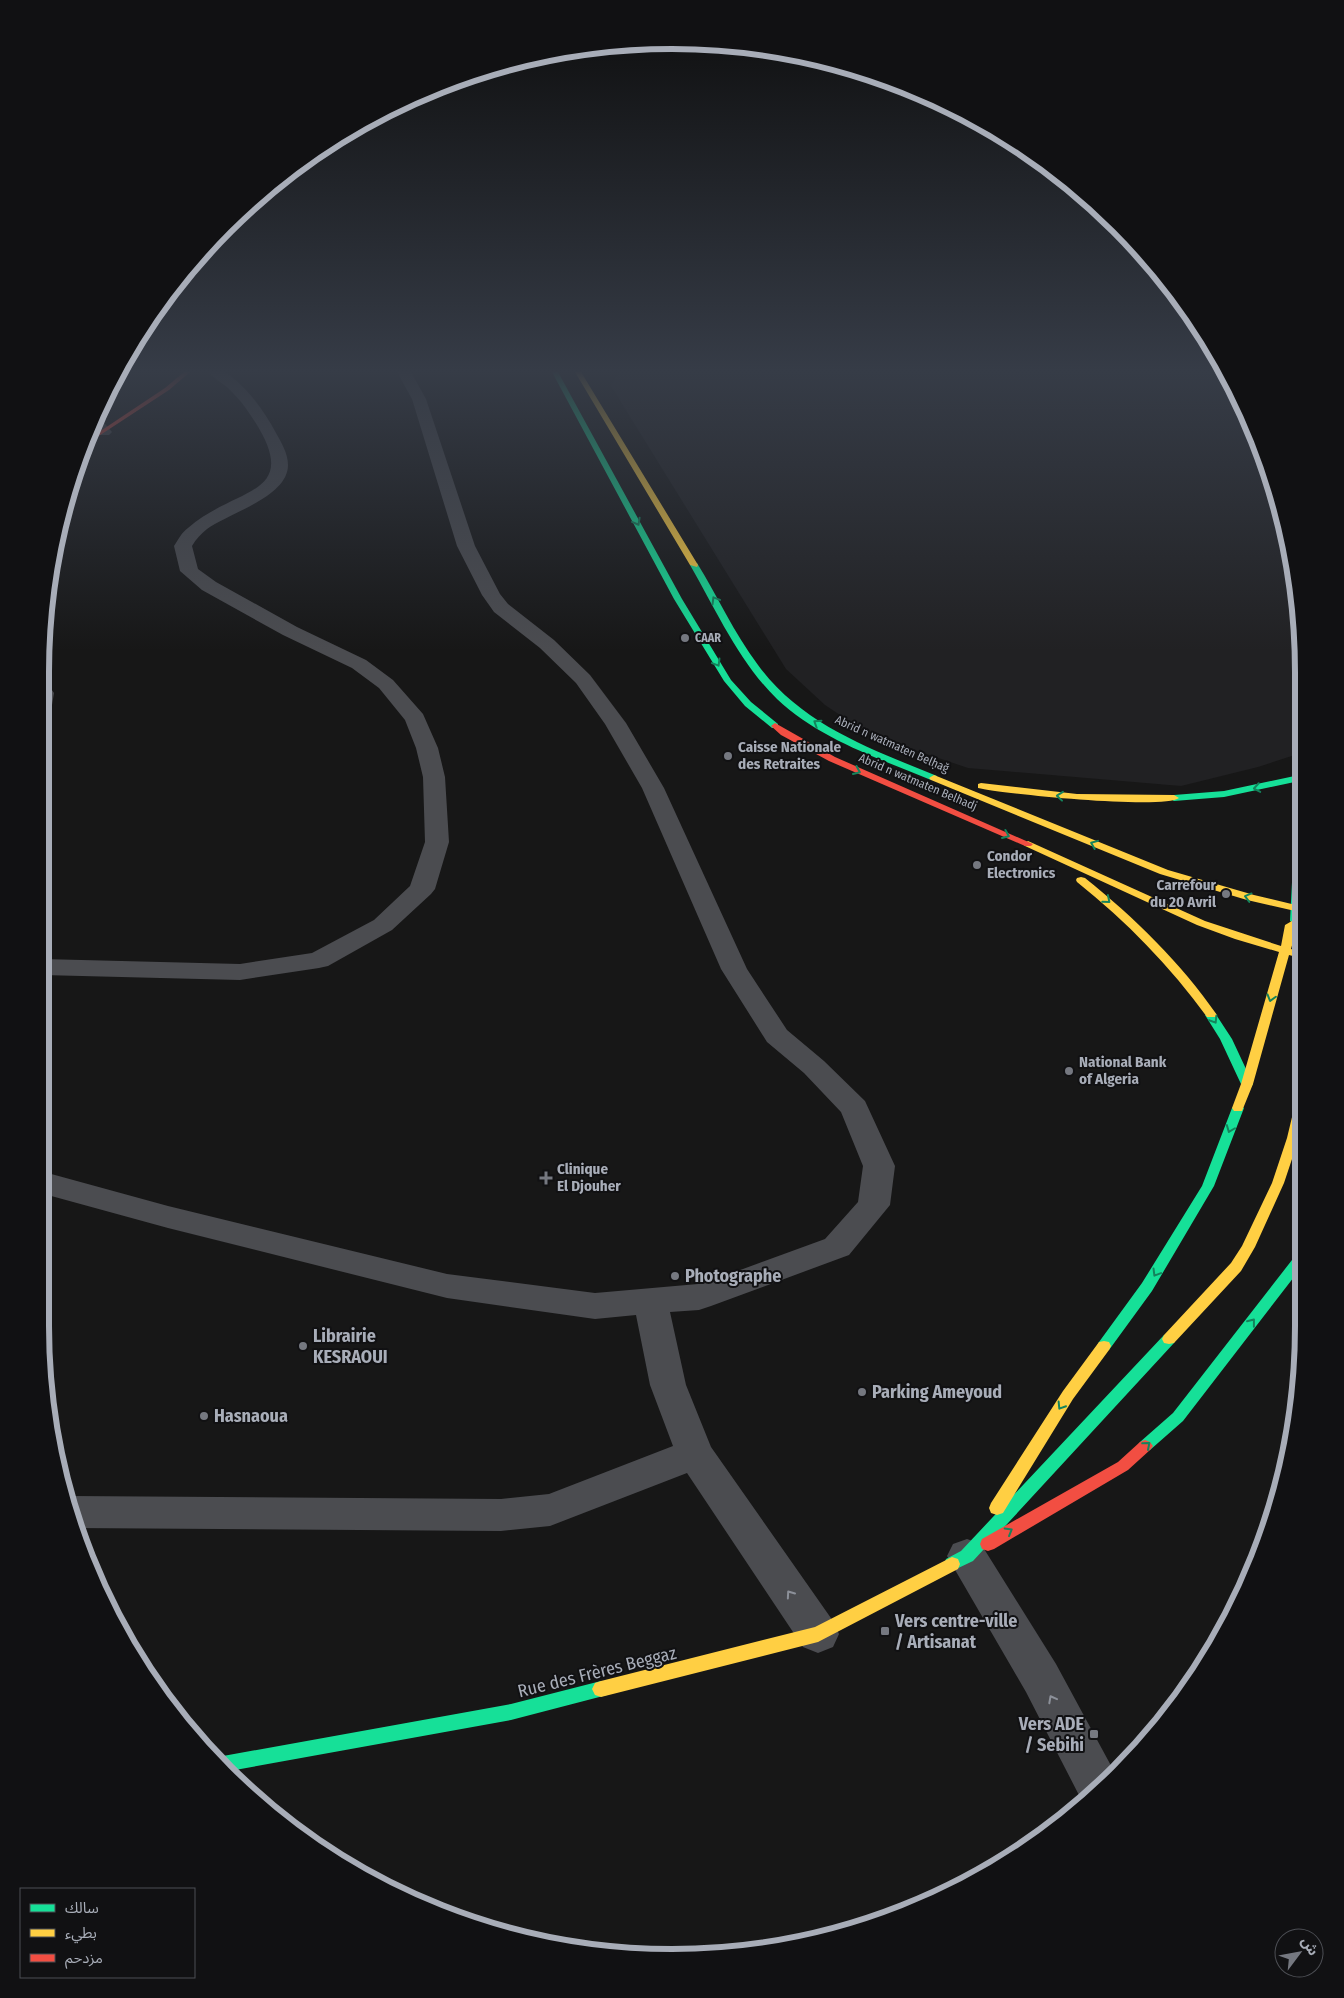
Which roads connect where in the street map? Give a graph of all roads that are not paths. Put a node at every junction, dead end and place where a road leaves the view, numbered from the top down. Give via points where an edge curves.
1 (280, 465) edge
2 (441, 465) edge
3 (605, 465) edge
4 (634, 465) edge
5 (917, 772) junction
6 (1295, 779) edge
7 (1024, 842) junction
8 (1295, 908) edge
9 (1295, 923) edge
10 (1289, 938) junction
11 (1295, 945) edge
12 (1284, 951) junction
13 (1295, 953) edge
14 (49, 967) edge
15 (1247, 1084) junction
16 (1295, 1133) edge
17 (49, 1184) edge
18 (1295, 1266) edge
19 (650, 1301) junction
20 (695, 1454) junction
21 (78, 1512) edge
22 (967, 1556) junction
23 (818, 1634) junction
24 (227, 1762) edge
25 (1096, 1783) edge

1 - 14 street via 272,483 193,533 183,546 189,571 209,586 290,631 359,664 386,684 415,719 434,777 437,842 422,889 383,925 318,960 240,972
2 - 19 street via 466,546 491,595 501,608 571,667 598,698 653,788 734,969 777,1036 814,1067 854,1108 879,1166 874,1205 837,1247 699,1297
3 -> 7 main road, Abrid n watmaten Belhadj via 678,598 728,681 748,704 784,733 832,760
5 -> 4 main road, Abrid n watmaten Belḥaǧ via 818,725 780,697 754,666
6 -> 5 main road via 1230,793 1128,800 1020,792
8 -> 5 main road, Abrid n watmaten Belḥaǧ via 1164,872
7 - 12 main road, Abrid n watmaten Belhadj via 1201,923
7 -> 15 main road via 1103,896 1172,962 1227,1040
9 - 10 main road via 1289,928
10 - 11 main road
10 - 12 main road
12 - 13 main road, Abrid n watmaten Belhadj
12 -> 15 main road
15 -> 22 main road via 1208,1186 1147,1288 1068,1395
16 - 22 main road via 1256,1235 1236,1267
17 - 19 street via 447,1286 594,1306
22 -> 18 main road, Rue des Frères Beggaz via 1123,1466 1178,1417
19 - 20 street via 668,1384
20 - 21 street via 550,1510 501,1515
23 -> 20 street
22 - 23 main road, Rue des Frères Beggaz
25 -> 22 street via 1041,1678
23 - 24 main road, Rue des Frères Beggaz via 511,1712

